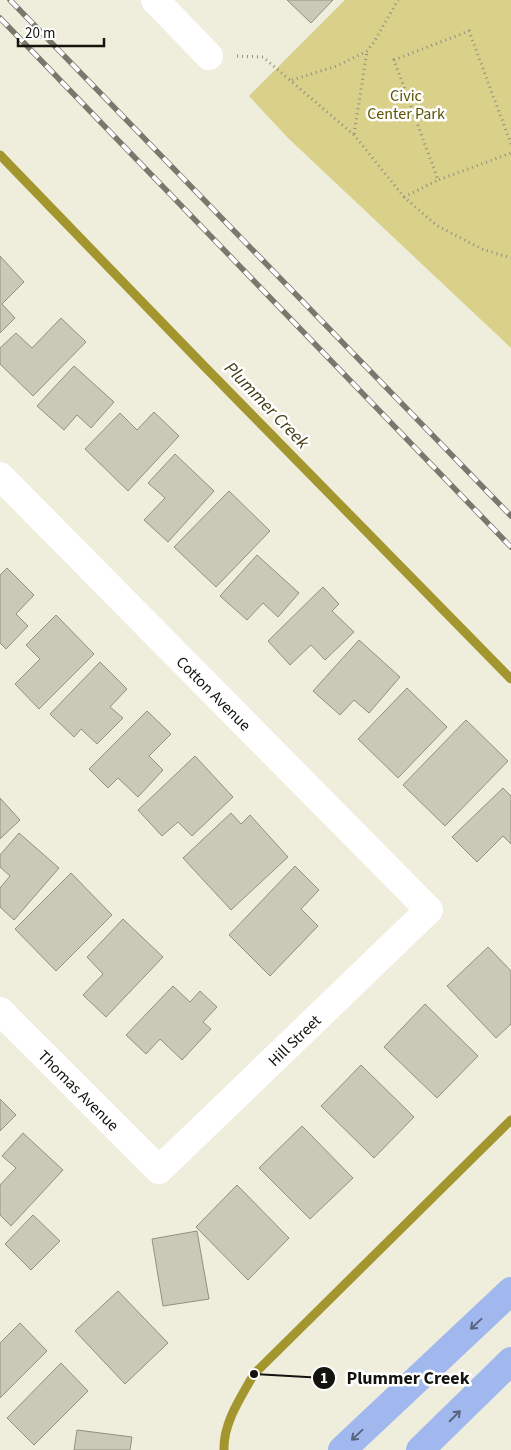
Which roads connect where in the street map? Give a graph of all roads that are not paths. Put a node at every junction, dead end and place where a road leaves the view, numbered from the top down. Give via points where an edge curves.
1 (155, 0) edge
2 (209, 56) road end
3 (0, 476) edge
4 (429, 910) joint
5 (0, 1011) edge
6 (159, 1170) joint
7 (511, 1291) edge
8 (511, 1361) edge
9 (342, 1450) edge
10 (420, 1450) edge

1 - 2 street
3 - 4 street, Cotton Avenue
4 - 6 street, Hill Street
5 - 6 street, Thomas Avenue
7 -> 9 main road
10 -> 8 main road

